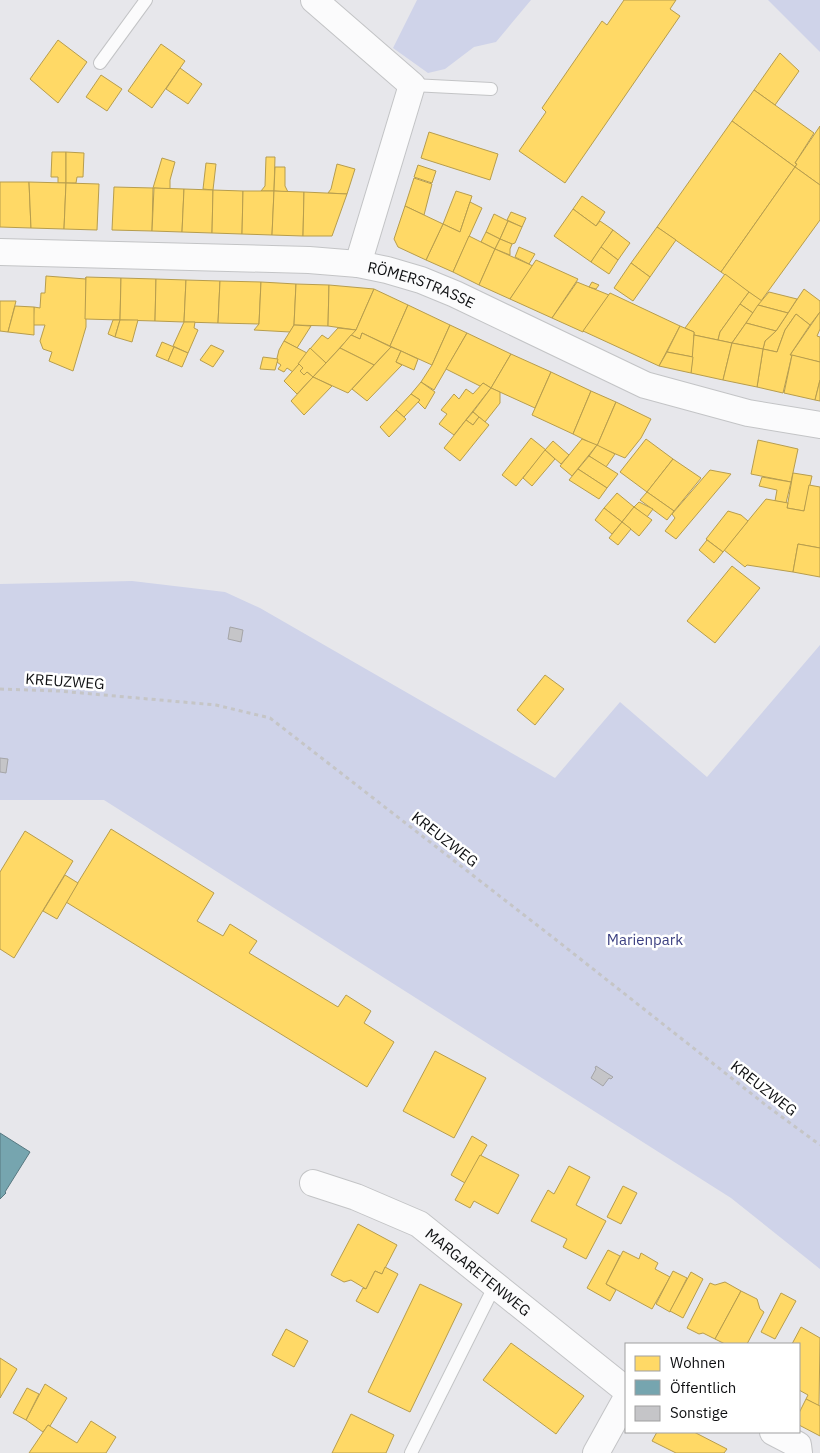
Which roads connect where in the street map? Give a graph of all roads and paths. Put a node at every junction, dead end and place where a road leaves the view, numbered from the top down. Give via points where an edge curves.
1 (146, 0) edge
2 (314, 0) edge
3 (100, 63) dead end
4 (412, 85) junction
5 (491, 89) dead end
6 (0, 252) edge
7 (358, 264) junction
8 (820, 425) edge
9 (0, 689) edge
10 (820, 1145) edge
11 (313, 1183) dead end
12 (495, 1285) junction
13 (625, 1389) edge
14 (625, 1401) edge
15 (774, 1433) edge
16 (798, 1449) edge
17 (411, 1453) edge
18 (596, 1453) edge

1 - 3 lane
2 - 4 street
4 - 5 lane
4 - 7 street
6 - 7 street, RÖMERSTRASSE
7 - 8 street, RÖMERSTRASSE via 421,280 455,294 645,385 748,413
9 - 10 path, KREUZWEG via 216,705 270,718
11 - 12 street, MARGARETENWEG via 419,1224
12 - 13 street, MARGARETENWEG
12 - 17 lane
14 - 18 street
15 - 16 street

